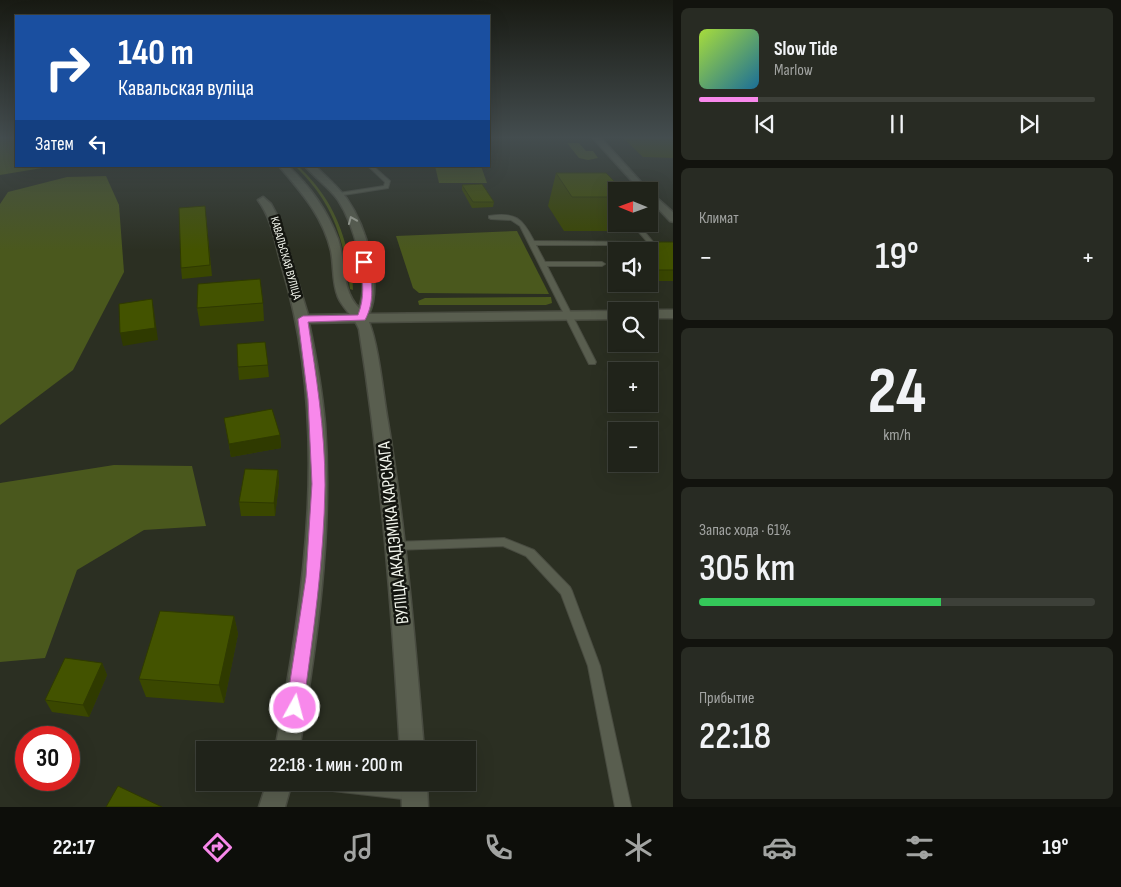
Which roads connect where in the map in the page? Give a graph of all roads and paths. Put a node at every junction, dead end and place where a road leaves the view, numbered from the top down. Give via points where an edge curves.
1 (292, 175) edge
2 (319, 175) edge
3 (380, 175) edge
4 (339, 196) junction
5 (263, 200) dead end
6 (658, 202) edge
7 (491, 216) dead end
8 (673, 218) edge
9 (642, 232) edge
10 (650, 242) edge
11 (532, 243) junction
12 (608, 243) edge
13 (542, 264) junction
14 (602, 264) dead end
15 (658, 314) edge
16 (673, 314) edge
17 (568, 315) junction
18 (608, 315) edge
19 (361, 318) junction
20 (303, 319) junction
21 (592, 362) dead end
22 (395, 546) junction
23 (288, 741) edge
24 (411, 741) edge
25 (277, 791) edge
26 (389, 791) edge
27 (414, 794) edge
28 (272, 807) edge
29 (623, 807) edge

1 - 19 main road, ВУЛІЦА АКАДЭМІКА КАРСКАГА via 318,209 336,249 344,298
2 - 4 main road, ВУЛІЦА АКАДЭМІКА КАРСКАГА
3 - 4 lane via 388,182 386,187
19 -> 4 main road, ВУЛІЦА АКАДЭМІКА КАРСКАГА via 368,301 368,284 359,238
5 - 20 main road, КАВАЛЬСКАЯ ВУЛІЦА via 271,207
6 - 8 main road
7 - 11 lane via 520,221
9 - 10 lane
11 - 12 lane
11 - 13 lane
13 - 14 lane
13 - 17 lane
15 - 16 main road
17 - 18 main road, КАВАЛЬСКАЯ ВУЛІЦА
17 - 19 main road, КАВАЛЬСКАЯ ВУЛІЦА
17 - 21 lane
19 - 20 main road, КАВАЛЬСКАЯ ВУЛІЦА
19 - 22 main road, ВУЛІЦА АКАДЭМІКА КАРСКАГА via 374,380
20 - 23 main road, КАВАЛЬСКАЯ ВУЛІЦА via 314,399 318,484 313,577
22 - 24 main road, ВУЛІЦА АКАДЭМІКА КАРСКАГА
22 - 29 lane via 504,542 530,553 566,591 594,666
25 - 28 main road
26 - 27 lane

